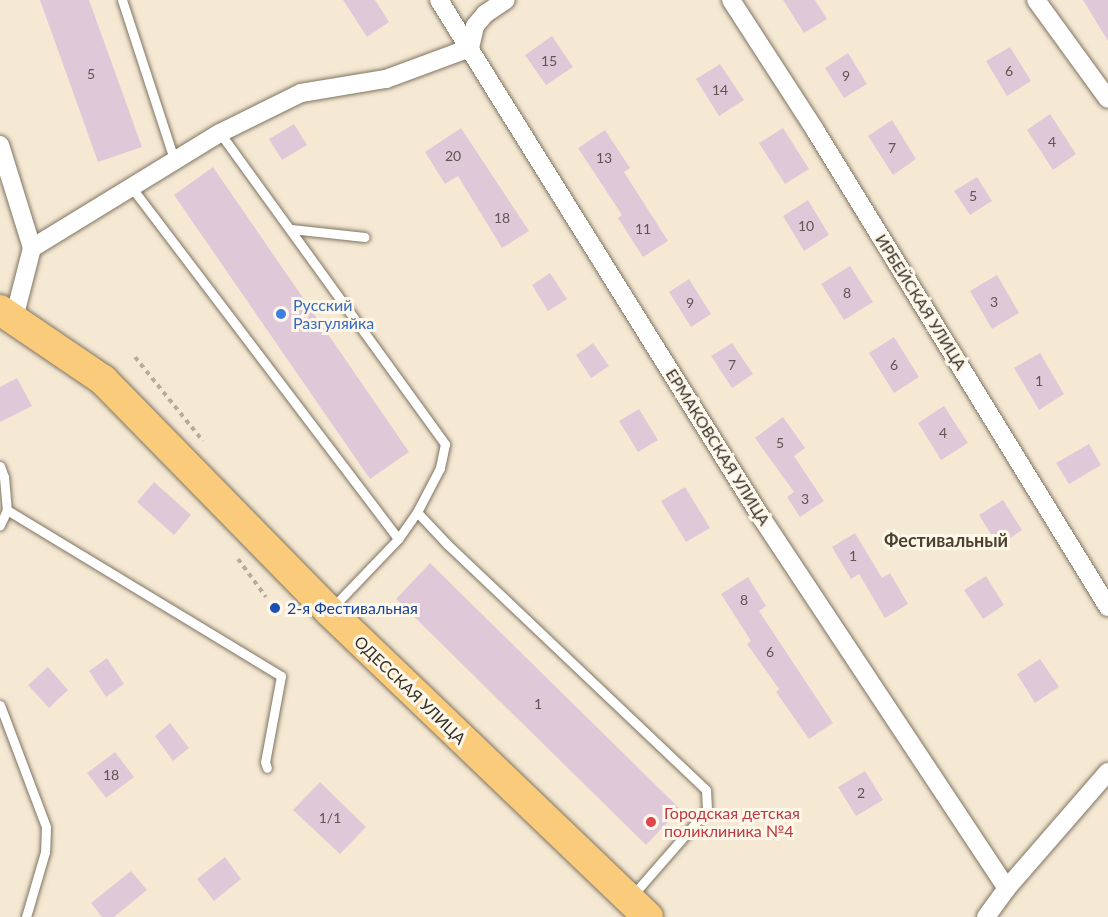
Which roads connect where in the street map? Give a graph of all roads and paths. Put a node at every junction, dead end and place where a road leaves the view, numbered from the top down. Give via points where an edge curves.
1 (122, 0) edge
2 (439, 0) edge
3 (506, 0) edge
4 (731, 0) edge
5 (1036, 0) edge
6 (470, 48) junction
7 (1108, 99) edge
8 (220, 134) junction
9 (0, 145) edge
10 (175, 162) junction
11 (132, 188) junction
12 (291, 229) junction
13 (364, 237) dead end
14 (32, 248) junction
15 (7, 314) edge
16 (0, 466) edge
17 (7, 510) junction
18 (417, 512) junction
19 (0, 525) edge
20 (398, 539) junction
21 (1108, 607) edge
22 (329, 611) junction
23 (0, 705) edge
24 (267, 768) dead end
25 (1108, 772) edge
26 (1007, 888) junction
27 (638, 909) edge
28 (27, 917) edge
29 (986, 917) edge

1 - 10 lane
2 - 6 street, ЕРМАКОВСКАЯ УЛИЦА
3 - 6 street via 474,27
4 - 21 street, ИРБЕЙСКАЯ УЛИЦА
5 - 7 street
6 - 8 street via 386,79 301,93
6 - 26 street, ЕРМАКОВСКАЯ УЛИЦА via 761,517
8 - 10 street
8 - 12 lane
9 - 14 street
10 - 11 street
11 - 14 street
11 - 20 lane
12 - 13 lane
12 - 18 lane via 445,444 440,468
14 - 15 street, ОДЕССКАЯ УЛИЦА
15 - 22 main road, ОДЕССКАЯ УЛИЦА via 103,380
16 - 17 lane
17 - 19 lane
17 - 24 lane via 281,676
18 - 20 lane
18 - 27 lane via 706,790 707,810
20 - 22 lane
22 - 27 main road, ОДЕССКАЯ УЛИЦА
23 - 28 lane via 46,827 45,852
25 - 26 street
26 - 29 street

